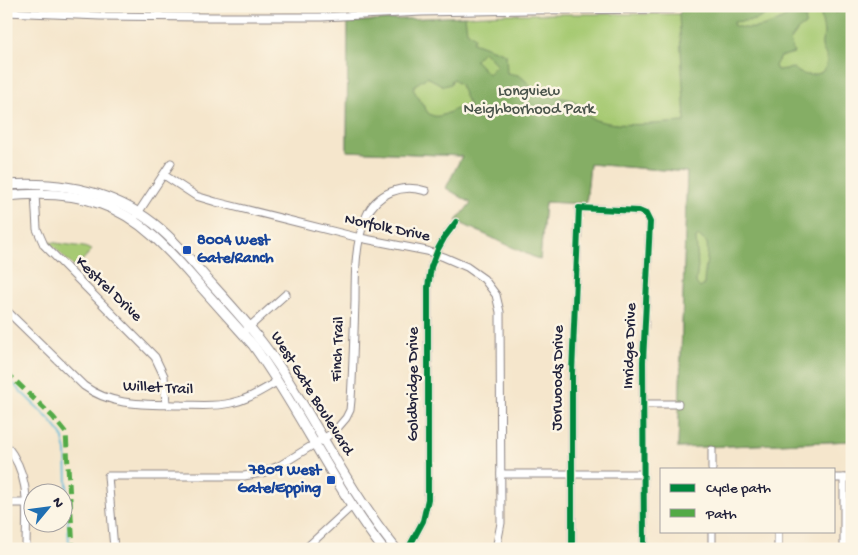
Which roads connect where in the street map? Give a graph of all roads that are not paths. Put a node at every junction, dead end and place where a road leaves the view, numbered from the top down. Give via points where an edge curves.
1 (159, 6) edge
2 (678, 6) edge
3 (527, 8) edge
4 (607, 8) edge
5 (371, 10) edge
6 (6, 12) edge
7 (159, 16) junction
8 (171, 163) dead end
9 (164, 175) junction
10 (6, 185) edge
11 (426, 191) dead end
12 (35, 194) junction
13 (6, 196) edge
14 (579, 208) joint
15 (136, 217) junction
16 (456, 222) dead end
17 (360, 238) junction
18 (436, 254) junction
19 (286, 294) dead end
20 (6, 310) edge
21 (250, 327) junction
22 (242, 333) junction
23 (277, 382) junction
24 (166, 404) junction
25 (643, 404) junction
26 (678, 404) dead end
27 (323, 440) junction
28 (6, 445) edge
29 (314, 445) junction
30 (712, 450) dead end
31 (712, 468) edge
32 (501, 474) junction
33 (643, 474) junction
34 (572, 475) junction
35 (848, 478) edge
36 (24, 482) edge
37 (22, 503) edge
38 (6, 504) edge
39 (353, 504) junction
40 (26, 532) edge
41 (712, 532) edge
42 (778, 532) edge
43 (26, 549) edge
44 (114, 549) edge
45 (305, 549) edge
46 (383, 549) edge
47 (396, 549) edge
48 (408, 549) edge
49 (496, 549) edge
50 (572, 549) edge
51 (644, 549) edge
52 (712, 549) edge
53 (778, 549) edge
54 (844, 549) edge

1 - 7 street
2 - 4 street via 673,9
3 - 4 street
3 - 5 street
5 - 7 street via 322,17
6 - 7 street
8 - 9 street
9 - 15 street
9 - 17 street, Norfolk Drive via 196,196
10 - 15 main road, West Gate Boulevard via 36,184 81,189 112,199
11 - 17 street, Finch Trail via 408,187 384,195 368,213
12 - 13 main road, West Gate Boulevard
12 - 15 main road, West Gate Boulevard via 100,203
12 - 24 street, Kestrel Drive via 37,229 44,245 155,357 164,376
14 - 25 street, Inridge Drive via 639,211 649,218
14 - 34 street, Jorwoods Drive via 572,358
15 - 21 main road, West Gate Boulevard via 167,234
15 - 22 main road, West Gate Boulevard
16 - 18 street, Goldbridge Drive
17 - 18 street, Norfolk Drive
17 - 27 street, Finch Trail via 350,410 338,429
18 - 32 street, Norfolk Drive via 484,278 496,295 500,312
18 - 48 street, Goldbridge Drive via 429,274 428,297 428,499 423,521
19 - 21 street
20 - 24 street, Willet Trail via 90,390 126,403
21 - 22 street
21 - 27 main road, West Gate Boulevard via 286,377
22 - 23 main road, West Gate Boulevard
23 - 24 street, Willet Trail via 232,403
23 - 29 main road, West Gate Boulevard
25 - 26 street
25 - 33 street, Inridge Drive
27 - 29 street, Finch Trail
27 - 47 main road, West Gate Boulevard
28 - 36 street via 18,462
29 - 39 main road, West Gate Boulevard
29 - 44 street, Finch Trail via 279,466 254,475 108,476
30 - 31 street
32 - 34 street
32 - 49 street, Norfolk Drive via 501,523
33 - 34 street
33 - 51 street, Inridge Drive
34 - 50 street, Jorwoods Drive
35 - 54 street
37 - 38 street
39 - 45 street
39 - 46 main road, West Gate Boulevard
40 - 43 street
41 - 52 street
42 - 53 street

